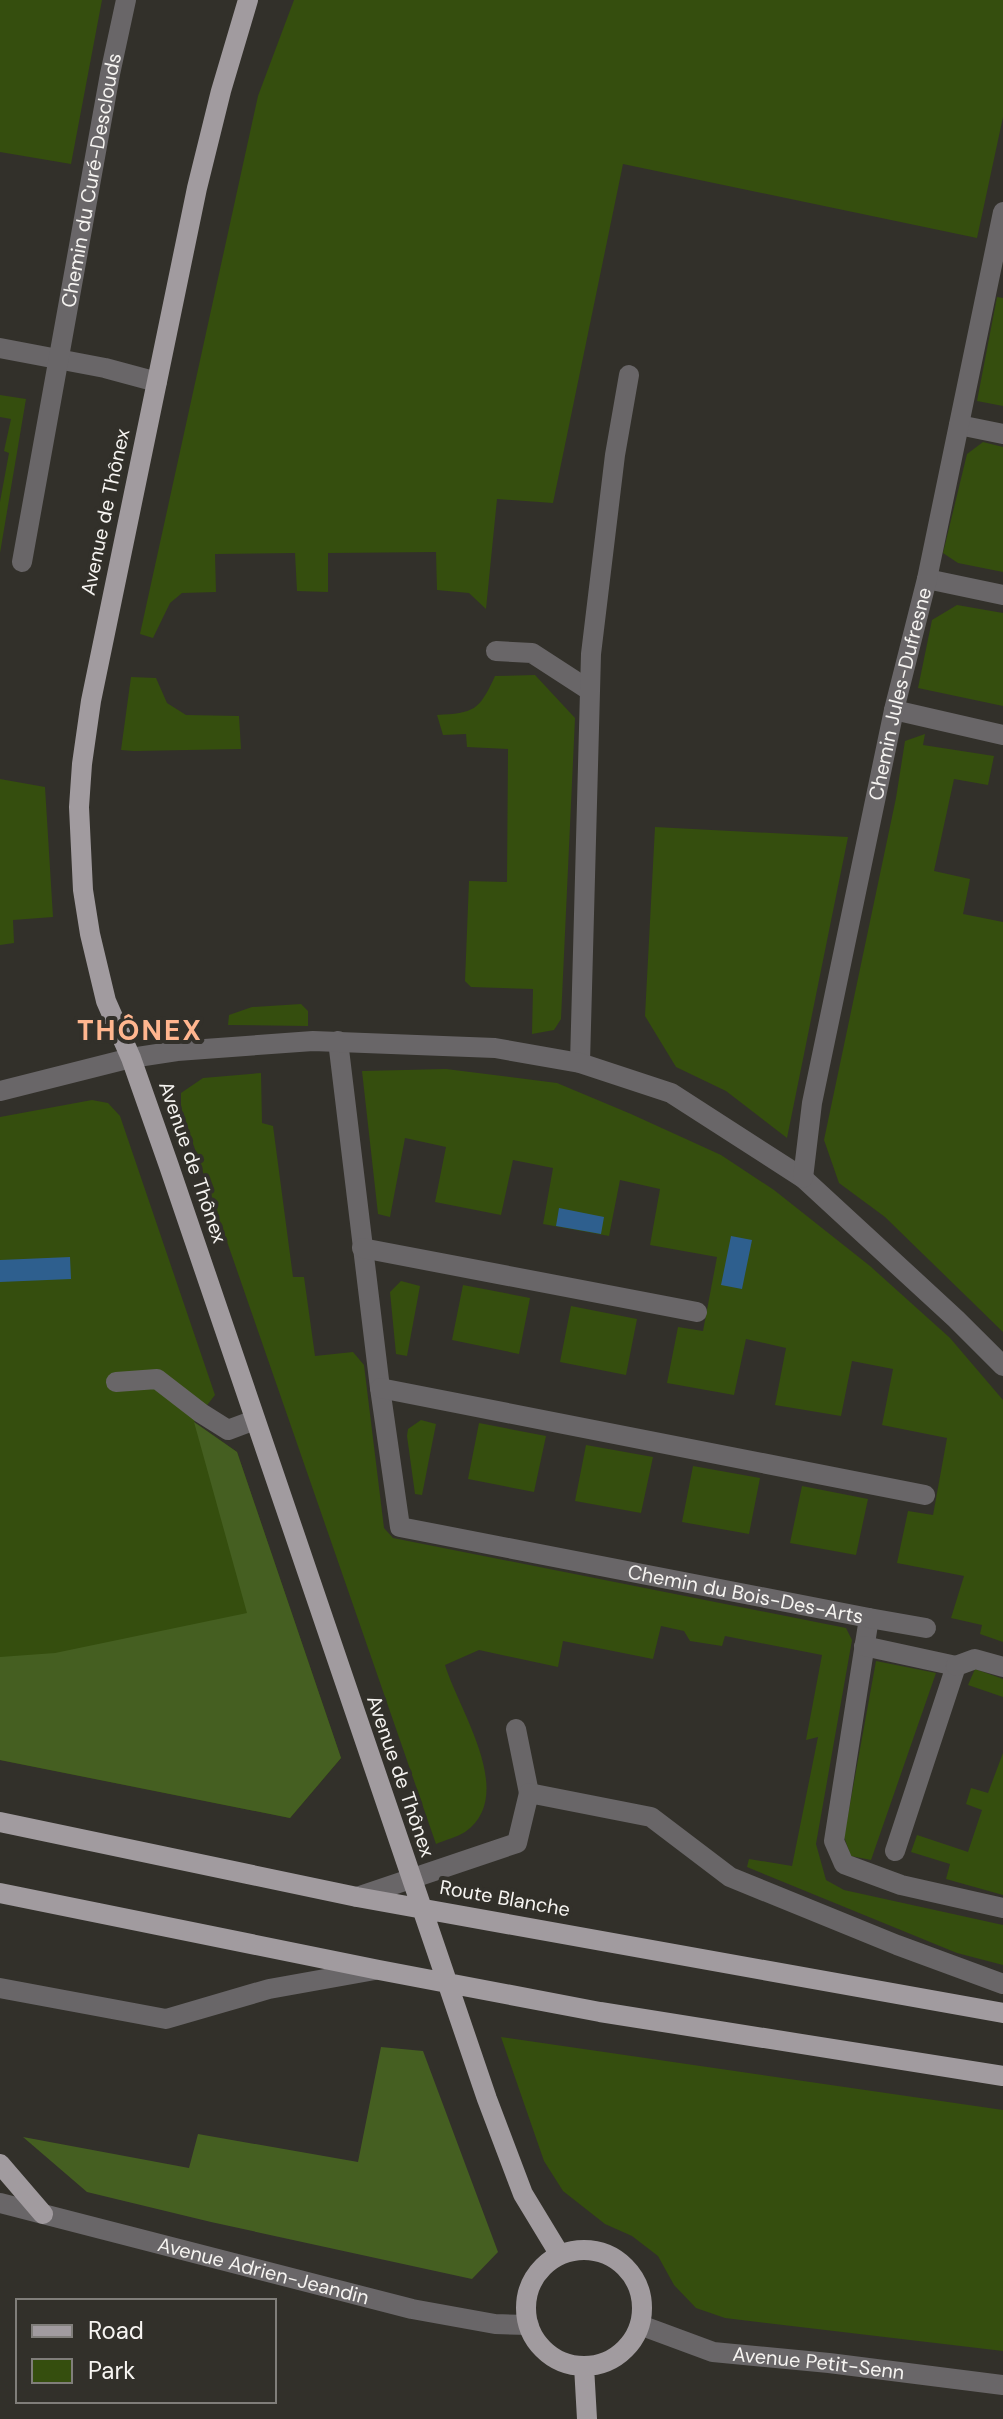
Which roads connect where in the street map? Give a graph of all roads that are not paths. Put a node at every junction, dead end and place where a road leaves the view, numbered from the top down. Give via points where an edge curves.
1 (126, 0) edge
2 (248, 0) edge
3 (1003, 212) edge
4 (1000, 242) edge
5 (0, 348) edge
6 (59, 359) junction
7 (629, 375) dead end
8 (157, 382) junction
9 (959, 425) junction
10 (1003, 434) edge
11 (22, 562) dead end
12 (927, 579) junction
13 (1003, 595) edge
14 (496, 651) dead end
15 (589, 690) junction
16 (894, 710) junction
17 (1003, 735) edge
18 (330, 1036) junction
19 (131, 1058) junction
20 (580, 1063) junction
21 (0, 1091) edge
22 (803, 1178) junction
23 (362, 1248) junction
24 (697, 1312) dead end
25 (1003, 1366) edge
26 (116, 1382) dead end
27 (380, 1388) junction
28 (255, 1420) junction
29 (925, 1495) dead end
30 (869, 1618) junction
31 (926, 1628) dead end
32 (864, 1646) junction
33 (956, 1666) junction
34 (1003, 1667) edge
35 (516, 1729) dead end
36 (529, 1793) junction
37 (0, 1822) edge
38 (895, 1851) dead end
39 (0, 1893) edge
40 (357, 1897) junction
41 (1003, 1908) edge
42 (379, 1970) junction
43 (1003, 1984) edge
44 (0, 1988) edge
45 (1003, 2013) edge
46 (1003, 2076) edge
47 (0, 2164) edge
48 (0, 2203) edge
49 (43, 2214) junction
50 (560, 2255) junction
51 (529, 2325) junction
52 (640, 2325) junction
53 (584, 2366) junction
54 (1003, 2385) edge
55 (587, 2419) edge

1 - 6 street, Chemin du Curé-Desclouds
2 - 8 main road, Avenue de Thônex via 197,188
3 - 4 street, Chemin Jules-Dufresne
4 - 9 street, Chemin Jules-Dufresne
5 - 6 street
6 - 8 street
6 - 11 street, Chemin du Curé-Desclouds
7 - 15 street
8 - 19 main road, Avenue de Thônex via 91,701 79,807 83,890 95,961
9 - 10 street
9 - 12 street, Chemin Jules-Dufresne
12 - 13 street
12 - 16 street, Chemin Jules-Dufresne
14 - 15 street via 532,653
15 - 20 street
16 - 17 street
16 - 22 street, Chemin Jules-Dufresne via 812,1103
18 - 19 street
18 - 20 street via 495,1048
18 - 23 street, Chemin du Bois-Des-Arts
19 - 21 street
19 - 28 main road, Avenue de Thônex
20 - 22 street via 671,1093
22 - 25 street
23 - 24 street
23 - 27 street, Chemin du Bois-Des-Arts
26 - 28 street via 157,1379 228,1430
27 - 29 street
27 - 30 street, Chemin du Bois-Des-Arts via 400,1527
28 - 50 main road, Avenue de Thônex via 487,2099 523,2194
30 - 31 street
30 - 32 street, Chemin du Bois-Des-Arts
32 - 33 street
32 - 41 street, Chemin du Bois-Des-Arts via 834,1841 844,1864 901,1885
33 - 34 street via 975,1659
33 - 38 street
35 - 36 street
36 - 40 street via 517,1843
36 - 43 street via 651,1817 730,1877
37 - 40 main road, Route Blanche
39 - 42 main road
40 - 45 main road, Route Blanche
42 - 44 street via 269,1989 166,2019
42 - 46 main road via 600,2012
47 - 49 main road
48 - 49 street, Avenue Adrien-Jeandin
49 - 51 street, Avenue Adrien-Jeandin via 412,2309
50 - 51 main road via 535,2277 526,2309
50 - 52 main road via 598,2251 629,2271 643,2306
51 - 53 main road via 550,2354
52 - 53 main road via 619,2355
52 - 54 street, Avenue Petit-Senn via 713,2352
53 - 55 main road

